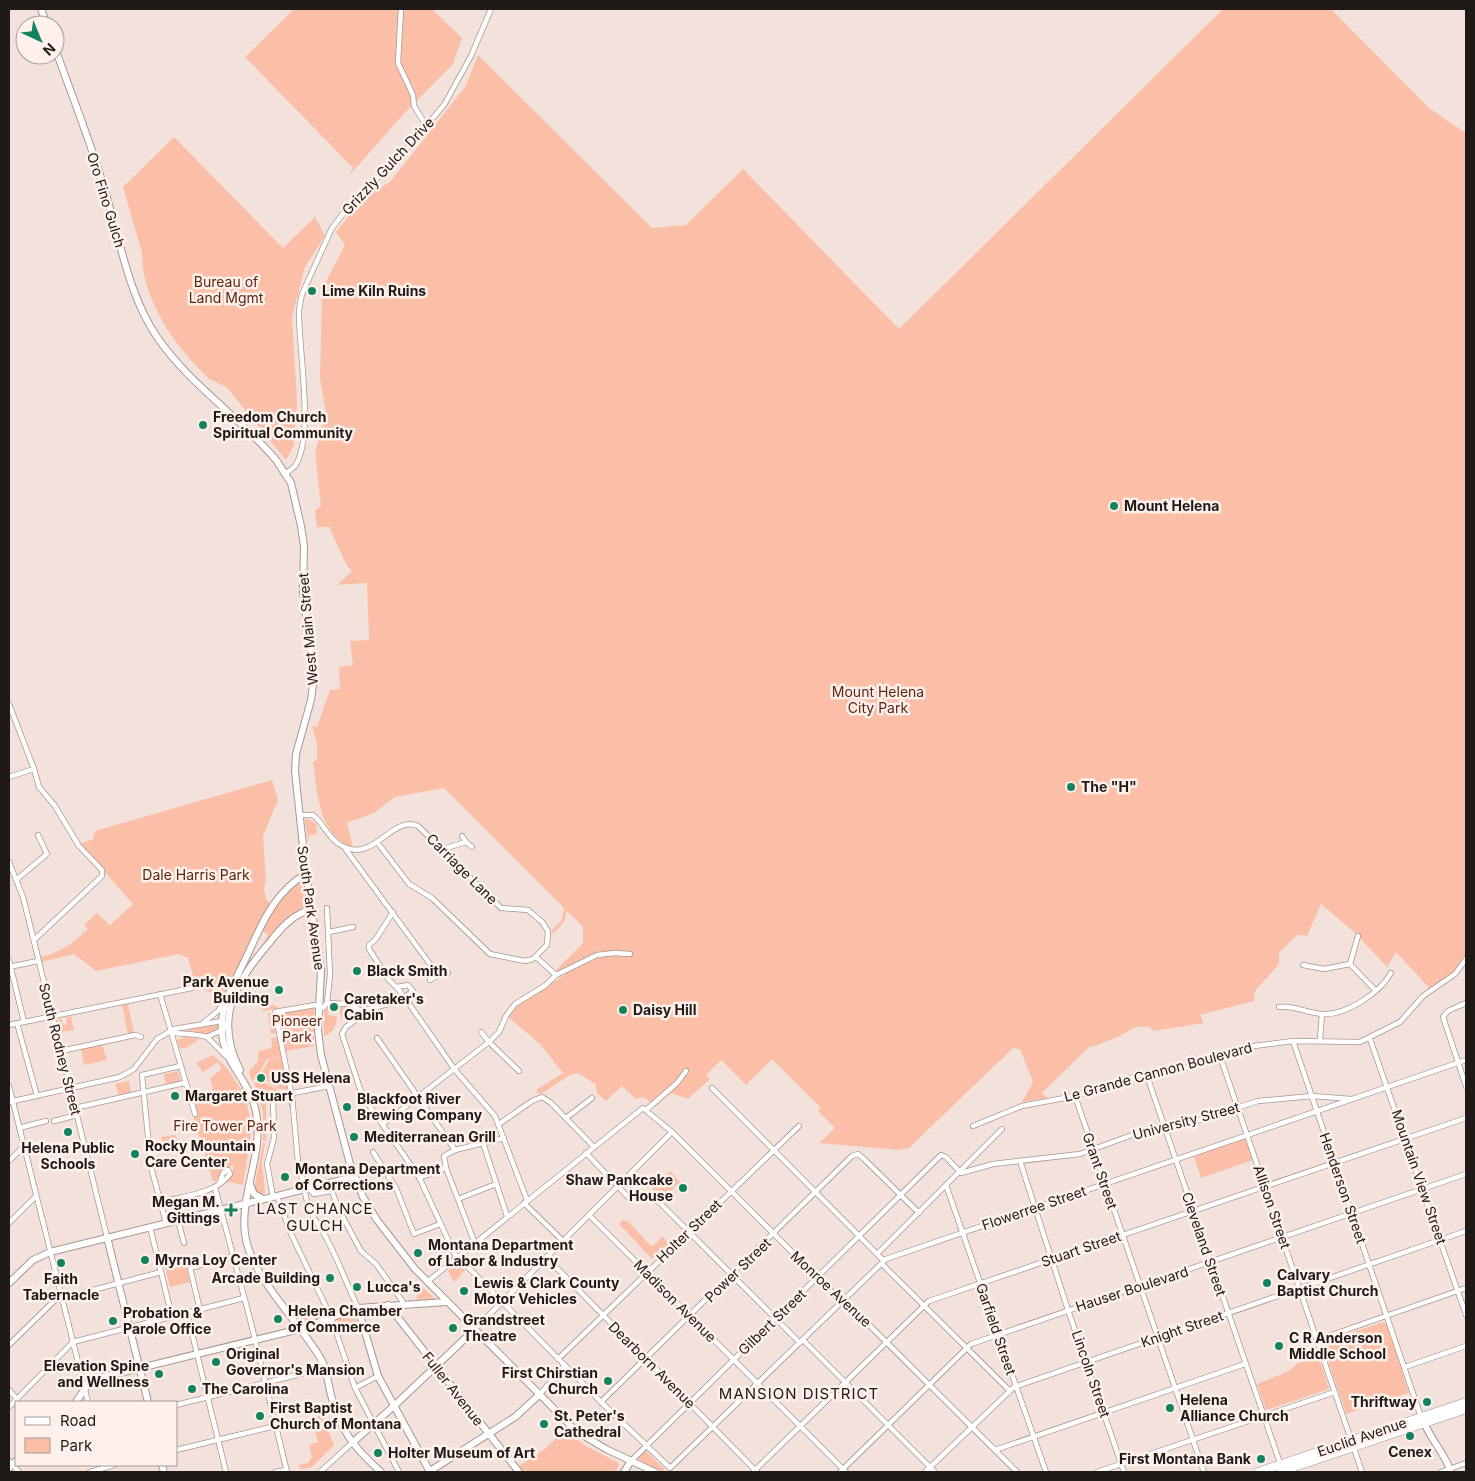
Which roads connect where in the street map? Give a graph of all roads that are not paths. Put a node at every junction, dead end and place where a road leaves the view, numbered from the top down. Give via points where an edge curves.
1 (401, 9) edge
2 (491, 9) edge
3 (61, 65) edge
4 (427, 127) junction
5 (286, 473) junction
6 (9, 704) edge
7 (34, 769) junction
8 (9, 778) edge
9 (300, 815) junction
10 (38, 835) dead end
11 (462, 836) dead end
12 (377, 842) junction
13 (466, 842) junction
14 (344, 846) junction
15 (472, 847) dead end
16 (357, 850) junction
17 (443, 850) junction
18 (9, 862) edge
19 (359, 866) junction
20 (306, 874) junction
21 (16, 880) junction
22 (327, 908) dead end
23 (311, 910) junction
24 (393, 912) junction
25 (354, 927) dead end
26 (329, 932) junction
27 (1358, 936) dead end
28 (34, 940) junction
29 (630, 954) dead end
30 (536, 957) junction
31 (1466, 959) edge
32 (9, 960) edge
33 (38, 961) junction
34 (1350, 964) junction
35 (1303, 965) dead end
36 (10, 967) edge
37 (448, 973) dead end
38 (1391, 973) dead end
39 (438, 975) junction
40 (556, 975) junction
41 (430, 980) dead end
42 (192, 988) dead end
43 (398, 989) junction
44 (1376, 991) junction
45 (160, 994) junction
46 (224, 1002) junction
47 (1466, 1002) edge
48 (329, 1003) junction
49 (319, 1007) junction
50 (1279, 1007) dead end
51 (362, 1011) junction
52 (1322, 1014) junction
53 (52, 1017) junction
54 (24, 1022) junction
55 (203, 1023) junction
56 (17, 1024) junction
57 (9, 1025) edge
58 (225, 1026) junction
59 (171, 1032) junction
60 (481, 1032) dead end
61 (141, 1037) dead end
62 (207, 1037) junction
63 (376, 1038) dead end
64 (1370, 1039) junction
65 (1320, 1040) junction
66 (1294, 1041) junction
67 (489, 1042) junction
68 (61, 1051) junction
69 (1220, 1056) junction
70 (229, 1060) junction
71 (1466, 1060) edge
72 (1458, 1063) junction
73 (180, 1066) junction
74 (454, 1070) junction
75 (519, 1071) dead end
76 (686, 1071) dead end
77 (1146, 1073) junction
78 (184, 1083) junction
79 (246, 1084) junction
80 (9, 1086) edge
81 (329, 1086) junction
82 (1466, 1086) edge
83 (712, 1088) dead end
84 (1388, 1088) junction
85 (70, 1090) junction
86 (145, 1092) junction
87 (36, 1096) junction
88 (1075, 1096) junction
89 (1312, 1096) junction
90 (420, 1097) junction
91 (592, 1098) dead end
92 (1352, 1099) junction
93 (11, 1101) edge
94 (75, 1108) junction
95 (1238, 1108) junction
96 (644, 1109) junction
97 (1317, 1111) junction
98 (195, 1114) dead end
99 (77, 1115) junction
100 (566, 1118) junction
101 (1466, 1118) edge
102 (54, 1121) dead end
103 (46, 1122) dead end
104 (383, 1124) junction
105 (499, 1124) junction
106 (799, 1126) dead end
107 (973, 1126) dead end
108 (1164, 1126) junction
109 (19, 1128) junction
110 (1002, 1129) dead end
111 (672, 1132) junction
112 (1247, 1135) junction
113 (504, 1138) junction
114 (1405, 1138) junction
115 (483, 1143) junction
116 (24, 1146) junction
117 (594, 1147) junction
118 (455, 1150) junction
119 (773, 1150) junction
120 (1093, 1150) junction
121 (373, 1152) dead end
122 (586, 1153) junction
123 (1175, 1160) junction
124 (9, 1161) edge
125 (1020, 1161) junction
126 (1335, 1162) junction
127 (446, 1168) junction
128 (961, 1172) junction
129 (1466, 1174) edge
130 (354, 1177) junction
131 (419, 1178) junction
132 (250, 1182) junction
133 (329, 1183) junction
134 (496, 1184) junction
135 (1105, 1184) junction
136 (946, 1185) junction
137 (618, 1186) junction
138 (1264, 1186) junction
139 (306, 1189) junction
140 (1421, 1189) junction
141 (330, 1191) junction
142 (731, 1191) junction
143 (816, 1193) junction
144 (902, 1195) junction
145 (36, 1196) junction
146 (275, 1196) junction
147 (263, 1199) junction
148 (458, 1199) junction
149 (526, 1201) junction
150 (161, 1202) junction
151 (246, 1204) junction
152 (1034, 1208) junction
153 (221, 1211) junction
154 (1193, 1211) junction
155 (919, 1212) junction
156 (1350, 1213) junction
157 (589, 1215) junction
158 (507, 1216) junction
159 (178, 1220) junction
160 (166, 1222) junction
161 (9, 1223) edge
162 (440, 1224) junction
163 (150, 1227) junction
164 (689, 1231) junction
165 (1466, 1231) edge
166 (962, 1233) junction
167 (775, 1235) junction
168 (1122, 1235) junction
169 (859, 1237) junction
170 (1282, 1237) junction
171 (107, 1238) junction
172 (1441, 1240) junction
173 (474, 1241) junction
174 (563, 1241) junction
175 (184, 1243) dead end
176 (50, 1252) junction
177 (877, 1254) junction
178 (234, 1256) junction
179 (457, 1257) junction
180 (546, 1257) junction
181 (1051, 1259) junction
182 (883, 1262) junction
183 (1210, 1263) junction
184 (1369, 1264) junction
185 (161, 1272) junction
186 (647, 1272) junction
187 (733, 1274) junction
188 (817, 1278) junction
189 (427, 1282) junction
190 (118, 1283) junction
191 (980, 1283) junction
192 (9, 1284) edge
193 (1140, 1287) junction
194 (1466, 1288) edge
195 (1300, 1289) junction
196 (1458, 1291) junction
197 (62, 1297) junction
198 (244, 1298) junction
199 (844, 1300) junction
200 (502, 1301) junction
201 (446, 1302) junction
202 (924, 1304) junction
203 (388, 1305) junction
204 (405, 1305) junction
205 (358, 1308) junction
206 (200, 1310) junction
207 (1068, 1310) junction
208 (187, 1313) junction
209 (289, 1313) junction
210 (1228, 1314) junction
211 (602, 1315) junction
212 (1388, 1315) junction
213 (1466, 1315) edge
214 (691, 1316) junction
215 (172, 1317) junction
216 (331, 1317) junction
217 (776, 1318) junction
218 (130, 1328) junction
219 (300, 1328) junction
220 (474, 1330) junction
221 (287, 1332) junction
222 (997, 1334) junction
223 (1158, 1337) junction
224 (255, 1340) junction
225 (1317, 1340) junction
226 (886, 1341) junction
227 (73, 1342) junction
228 (801, 1342) junction
229 (9, 1346) edge
230 (1466, 1346) edge
231 (966, 1347) junction
232 (198, 1355) junction
233 (558, 1359) junction
234 (646, 1359) junction
235 (734, 1359) junction
236 (1087, 1361) junction
237 (1245, 1364) junction
238 (565, 1365) junction
239 (436, 1367) junction
240 (1405, 1367) junction
241 (325, 1368) junction
242 (140, 1369) junction
243 (378, 1376) junction
244 (266, 1382) junction
245 (845, 1382) junction
246 (758, 1384) junction
247 (929, 1384) junction
248 (1017, 1386) junction
249 (85, 1387) junction
250 (355, 1388) junction
251 (1175, 1388) junction
252 (9, 1390) edge
253 (1009, 1390) junction
254 (1335, 1392) junction
255 (538, 1395) junction
256 (207, 1397) junction
257 (17, 1399) junction
258 (77, 1401) edge
259 (88, 1401) edge
260 (148, 1401) edge
261 (601, 1402) junction
262 (689, 1402) junction
263 (1466, 1402) edge
264 (178, 1404) edge
265 (394, 1406) junction
266 (9, 1407) edge
267 (1466, 1409) edge
268 (1105, 1413) junction
269 (1264, 1416) junction
270 (1422, 1420) junction
271 (374, 1424) junction
272 (888, 1425) junction
273 (275, 1426) junction
274 (800, 1426) junction
275 (714, 1427) junction
276 (972, 1427) junction
277 (489, 1434) junction
278 (1034, 1436) junction
279 (218, 1440) junction
280 (1192, 1440) junction
281 (352, 1443) junction
282 (1352, 1444) junction
283 (645, 1446) junction
284 (178, 1450) edge
285 (995, 1450) junction
286 (631, 1461) junction
287 (1122, 1463) junction
288 (12, 1464) edge
289 (1466, 1464) edge
290 (930, 1467) junction
291 (102, 1468) edge
292 (1281, 1470) edge
293 (287, 1471) edge
294 (649, 1471) edge
295 (843, 1471) edge
296 (1451, 1471) edge
297 (19, 1472) edge
298 (90, 1472) edge
299 (226, 1472) edge
300 (275, 1472) edge
301 (320, 1472) edge
302 (381, 1472) edge
303 (399, 1472) edge
304 (430, 1472) edge
305 (519, 1472) edge
306 (624, 1472) edge
307 (755, 1472) edge
308 (925, 1472) edge
309 (935, 1472) edge
310 (1017, 1472) edge
311 (1046, 1472) edge
312 (1097, 1472) edge
313 (1124, 1472) edge
314 (1204, 1472) edge
315 (1258, 1472) edge
316 (1362, 1472) edge
317 (1441, 1472) edge

1 - 4 street via 398,63 413,95 414,106
2 - 4 street, Grizzly Gulch Drive via 460,79
3 - 5 street, Oro Fino Gulch via 144,314 165,347 264,446
4 - 5 street, Grizzly Gulch Drive via 340,216 302,294 298,316 305,417 298,460
5 - 9 street, West Main Street via 296,500 304,546 303,593 314,677 312,700 295,760
6 - 7 street
7 - 8 street
7 - 28 street via 38,787 55,806 79,846 102,870 102,876
9 - 14 street via 313,815 332,838
9 - 20 street, South Park Avenue
10 - 21 street via 47,854
11 - 13 street
12 - 16 street, Carriage Lane
12 - 17 street, Carriage Lane via 411,823
12 - 30 street via 409,884 432,898 490,954 526,961
13 - 15 street
13 - 17 street
14 - 16 street
14 - 19 street
16 - 19 street
17 - 30 street, Carriage Lane via 501,908 528,910 542,922 549,937 547,945
18 - 21 street, South Rodney Street
19 - 24 street
20 - 23 street, South Park Avenue
20 - 46 street via 289,886 270,910
21 - 28 street, South Rodney Street
22 - 26 street
23 - 49 street, South Park Avenue via 321,970
23 - 58 street via 295,916 249,967 233,995
24 - 39 street
24 - 43 street via 369,945 389,980
25 - 26 street
26 - 48 street
27 - 34 street
28 - 33 street, South Rodney Street
29 - 40 street via 597,955
30 - 40 street
31 - 64 street, Le Grande Cannon Boulevard via 1455,974 1423,996 1400,1022
32 - 36 street
33 - 36 street
33 - 53 street, South Rodney Street
34 - 35 street via 1324,969
34 - 44 street
36 - 54 street
37 - 39 street
38 - 44 street
39 - 41 street
40 - 67 street via 515,1004 499,1032
42 - 45 street
43 - 51 street via 408,985 413,991 399,1001
43 - 74 street, bridge
44 - 52 street via 1347,1008
45 - 53 street
45 - 59 street
46 - 55 street
46 - 58 street
47 - 72 street via 1444,1013
48 - 49 street
48 - 51 street via 347,1004
49 - 81 street, South Park Avenue via 319,1042
49 - 139 street via 275,1012 291,1094 298,1162
50 - 52 street via 1289,1006
51 - 104 street via 362,1015 342,1034 362,1094
52 - 65 street
53 - 54 street
53 - 68 street, South Rodney Street
54 - 56 street
55 - 58 street
55 - 59 street
56 - 57 street
56 - 87 street
58 - 62 street
58 - 70 street
58 - 79 street
59 - 62 street
59 - 73 street
59 - 85 street via 157,1039 136,1067 120,1077
60 - 67 street
61 - 68 street via 135,1035
62 - 70 street
63 - 90 street
64 - 65 street, Le Grande Cannon Boulevard via 1360,1042
64 - 84 street, Mountain View Street
65 - 66 street, Le Grande Cannon Boulevard
66 - 69 street, Le Grande Cannon Boulevard via 1246,1047
66 - 89 street, Henderson Street
67 - 74 street
67 - 75 street
68 - 85 street, South Rodney Street
69 - 77 street, Le Grande Cannon Boulevard via 1179,1070
69 - 95 street, Allison Street
70 - 79 street
71 - 72 street, Flowerree Street
72 - 82 street
72 - 84 street, Flowerree Street
73 - 78 street
73 - 86 street via 144,1073
74 - 90 street
74 - 105 street
76 - 96 street via 677,1083
77 - 88 street, Le Grande Cannon Boulevard
77 - 108 street, Cleveland Street
78 - 86 street
78 - 98 street
79 - 132 street via 253,1100 258,1128
80 - 93 street
81 - 130 street, South Park Avenue
81 - 146 street via 272,1097 274,1138 267,1164
83 - 119 street
84 - 92 street, Flowerree Street
84 - 114 street, Mountain View Street
85 - 87 street
85 - 94 street, South Rodney Street
86 - 94 street
86 - 150 street via 151,1167
87 - 93 street
88 - 107 street, Le Grande Cannon Boulevard via 1022,1106
88 - 120 street, Grant Street
89 - 92 street, University Street
89 - 95 street, University Street via 1258,1101
89 - 97 street, Henderson Street
90 - 104 street
90 - 118 street
91 - 100 street
92 - 97 street, Flowerree Street
93 - 109 street
94 - 99 street, South Rodney Street
95 - 108 street, University Street via 1184,1125
95 - 112 street, Allison Street
96 - 111 street, Monroe Avenue
96 - 117 street
97 - 112 street, Flowerree Street
97 - 126 street, Henderson Street
99 - 102 street
99 - 171 street, South Rodney Street
100 - 105 street via 540,1097
100 - 117 street
101 - 114 street, Stuart Street
103 - 109 street
104 - 131 street
105 - 113 street
106 - 119 street, Holter Street
108 - 120 street, University Street
108 - 123 street, Cleveland Street
109 - 116 street
110 - 128 street
111 - 137 street
111 - 142 street, Monroe Avenue
112 - 123 street, Flowerree Street
112 - 138 street, Allison Street
113 - 115 street
113 - 149 street
114 - 126 street, Stuart Street
114 - 140 street, Mountain View Street
115 - 118 street
115 - 134 street
116 - 124 street
116 - 145 street
117 - 122 street
118 - 127 street via 444,1156
119 - 142 street, Holter Street
119 - 143 street
120 - 125 street, University Street
120 - 135 street, Grant Street
121 - 162 street via 396,1188 414,1234
122 - 137 street
122 - 149 street
123 - 135 street, Flowerree Street
123 - 154 street, Cleveland Street
125 - 128 street, University Street
125 - 152 street, Lincoln Street
126 - 138 street, Stuart Street
126 - 156 street, Henderson Street
127 - 131 street
127 - 148 street
128 - 136 street
128 - 144 street, Gilbert Street via 941,1155
129 - 140 street, Hauser Boulevard
130 - 133 street
130 - 189 street, South Park Avenue via 377,1220
131 - 162 street
132 - 147 street via 254,1194
132 - 151 street
133 - 139 street
133 - 141 street
134 - 148 street
134 - 158 street
135 - 152 street, Flowerree Street
135 - 168 street, Grant Street
136 - 155 street
136 - 166 street, Garfield Street
137 - 157 street
137 - 164 street via 630,1199 644,1196 655,1199
138 - 154 street, Stuart Street
138 - 170 street, Allison Street
139 - 141 street via 314,1194
139 - 146 street
139 - 205 street via 310,1216 324,1233 351,1286
140 - 156 street, Hauser Boulevard
140 - 172 street, Mountain View Street
141 - 204 street via 361,1251 376,1264
142 - 164 street, Holter Street
142 - 167 street, Monroe Avenue
143 - 144 street, Power Street via 852,1156 861,1156
143 - 167 street, Power Street
143 - 169 street
144 - 155 street
144 - 169 street, Gilbert Street
145 - 161 street
145 - 176 street
146 - 147 street
146 - 216 street
147 - 151 street
148 - 173 street
149 - 158 street
149 - 174 street
150 - 153 street via 217,1186
150 - 160 street
151 - 153 street
151 - 209 street via 245,1234 255,1265
152 - 166 street, Flowerree Street
152 - 181 street, Lincoln Street
153 - 159 street
153 - 178 street
154 - 168 street, Stuart Street
154 - 183 street, Cleveland Street
155 - 177 street
156 - 170 street, Hauser Boulevard
156 - 184 street, Henderson Street
157 - 174 street
157 - 186 street, Madison Avenue
158 - 173 street
159 - 160 street
159 - 175 street
160 - 163 street
162 - 179 street
163 - 171 street
163 - 185 street
164 - 186 street, Holter Street
164 - 187 street
165 - 172 street, Knight Street
166 - 182 street, Flowerree Street
166 - 191 street, Garfield Street
167 - 187 street, Power Street
167 - 188 street, Monroe Avenue
168 - 181 street, Stuart Street
168 - 193 street, Grant Street
169 - 177 street
169 - 188 street, Gilbert Street
170 - 183 street, Hauser Boulevard
170 - 195 street, Allison Street
171 - 176 street
171 - 190 street
172 - 184 street, Knight Street
172 - 196 street, Mountain View Street
173 - 179 street
174 - 180 street
176 - 192 street via 33,1260
176 - 197 street
177 - 182 street
178 - 198 street
178 - 206 street via 190,1268
179 - 189 street
179 - 200 street
180 - 200 street
180 - 211 street, Dearborn Avenue
181 - 191 street, Stuart Street
181 - 207 street, Lincoln Street
182 - 199 street, Flowerree Street
182 - 202 street
183 - 193 street, Hauser Boulevard
183 - 210 street, Cleveland Street
184 - 195 street, Knight Street
184 - 212 street, Henderson Street
185 - 190 street
185 - 215 street
186 - 211 street, Holter Street
186 - 214 street, Madison Avenue
187 - 214 street, Power Street
187 - 217 street
188 - 199 street, Monroe Avenue
188 - 217 street, Gilbert Street
189 - 201 street, South Park Avenue
190 - 197 street
190 - 218 street
191 - 202 street, Stuart Street
191 - 222 street, Garfield Street
193 - 207 street, Hauser Boulevard
193 - 223 street, Grant Street
194 - 196 street
195 - 210 street, Knight Street
195 - 225 street, Allison Street
196 - 212 street
196 - 213 street, Mountain View Street
197 - 227 street
197 - 229 street via 55,1300
198 - 206 street
198 - 224 street
199 - 226 street, Monroe Avenue
199 - 228 street, Flowerree Street
200 - 220 street
200 - 233 street
201 - 204 street
201 - 220 street, South Park Avenue
202 - 226 street, Stuart Street
202 - 231 street
203 - 204 street
203 - 205 street
203 - 239 street, Fuller Avenue
205 - 216 street
205 - 243 street
206 - 208 street
207 - 222 street, Hauser Boulevard
207 - 236 street, Lincoln Street
208 - 215 street
208 - 232 street
209 - 219 street
209 - 221 street
210 - 223 street, Knight Street
210 - 237 street, Cleveland Street
211 - 233 street, Holter Street
211 - 234 street, Dearborn Avenue
212 - 225 street
212 - 240 street, Henderson Street
214 - 234 street, Power Street
214 - 235 street, Madison Avenue
215 - 218 street
216 - 219 street
216 - 250 street
217 - 228 street
217 - 235 street, Gilbert Street
218 - 227 street
218 - 242 street
219 - 221 street
219 - 241 street
220 - 239 street
220 - 255 street, South Park Avenue
221 - 224 street
222 - 231 street, Hauser Boulevard
222 - 248 street, Garfield Street
223 - 236 street, Knight Street
223 - 251 street, Grant Street
224 - 232 street
224 - 244 street
225 - 254 street, Allison Street
226 - 245 street, Stuart Street
226 - 247 street, Monroe Avenue
227 - 249 street
227 - 257 street
228 - 245 street
228 - 246 street, Flowerree Street
230 - 240 street
231 - 247 street, Hauser Boulevard
231 - 253 street
232 - 242 street
232 - 256 street
233 - 238 street
234 - 261 street, Power Street
234 - 262 street, Dearborn Avenue
235 - 246 street, Madison Avenue
235 - 262 street, Gilbert Street
236 - 248 street, Knight Street
236 - 268 street, Lincoln Street
237 - 251 street
237 - 269 street, Cleveland Street
238 - 255 street
238 - 261 street
239 - 265 street
239 - 277 street, Fuller Avenue
240 - 270 street, Henderson Street
241 - 244 street
241 - 281 street via 336,1414
242 - 249 street via 99,1378
242 - 260 street
243 - 250 street
243 - 265 street
244 - 256 street
244 - 273 street
245 - 272 street
245 - 274 street, Stuart Street
246 - 274 street, Madison Avenue
246 - 275 street, Flowerree Street
247 - 272 street, Hauser Boulevard
247 - 276 street, Monroe Avenue
248 - 253 street, Knight Street
248 - 278 street, Garfield Street
249 - 258 street
249 - 259 street
250 - 271 street
251 - 268 street
251 - 280 street, Grant Street
252 - 257 street
253 - 276 street, Knight Street
254 - 269 street
254 - 282 street, Allison Street
255 - 277 street via 515,1417
255 - 286 street, South Park Avenue via 576,1431
256 - 264 street
256 - 279 street
257 - 266 street
261 - 283 street
262 - 275 street, Dearborn Avenue
262 - 283 street, Gilbert Street
263 - 270 highway, Euclid Avenue
265 - 271 street
265 - 304 street
267 - 270 highway, Euclid Avenue
268 - 278 street
268 - 287 street, Lincoln Street
269 - 280 street
269 - 292 street, Cleveland Street
270 - 282 highway, Euclid Avenue
270 - 296 street, Henderson Street
271 - 281 street
271 - 303 street
272 - 290 street
272 - 295 street, Hauser Boulevard
273 - 279 street
273 - 293 street
274 - 295 street, Madison Avenue
274 - 307 street, Stuart Street
275 - 283 street, Flowerree Street via 670,1468
275 - 307 street, Dearborn Avenue
276 - 285 street, Monroe Avenue
276 - 290 street, Knight Street
277 - 304 street
277 - 305 street, Fuller Avenue
278 - 285 street
278 - 311 street, Garfield Street
279 - 284 street
279 - 299 street
280 - 287 street
280 - 314 street, Grant Street
281 - 301 street
281 - 302 street
282 - 292 highway, Euclid Avenue
282 - 316 street, Allison Street
283 - 286 street, Gilbert Street
285 - 310 street, Monroe Avenue
286 - 294 street, South Park Avenue
286 - 306 street
287 - 312 street
287 - 313 street, Lincoln Street
288 - 297 street
289 - 296 street
290 - 308 street, Knight Street
290 - 309 street
291 - 298 street
292 - 315 highway, Euclid Avenue
293 - 300 street
296 - 317 street

